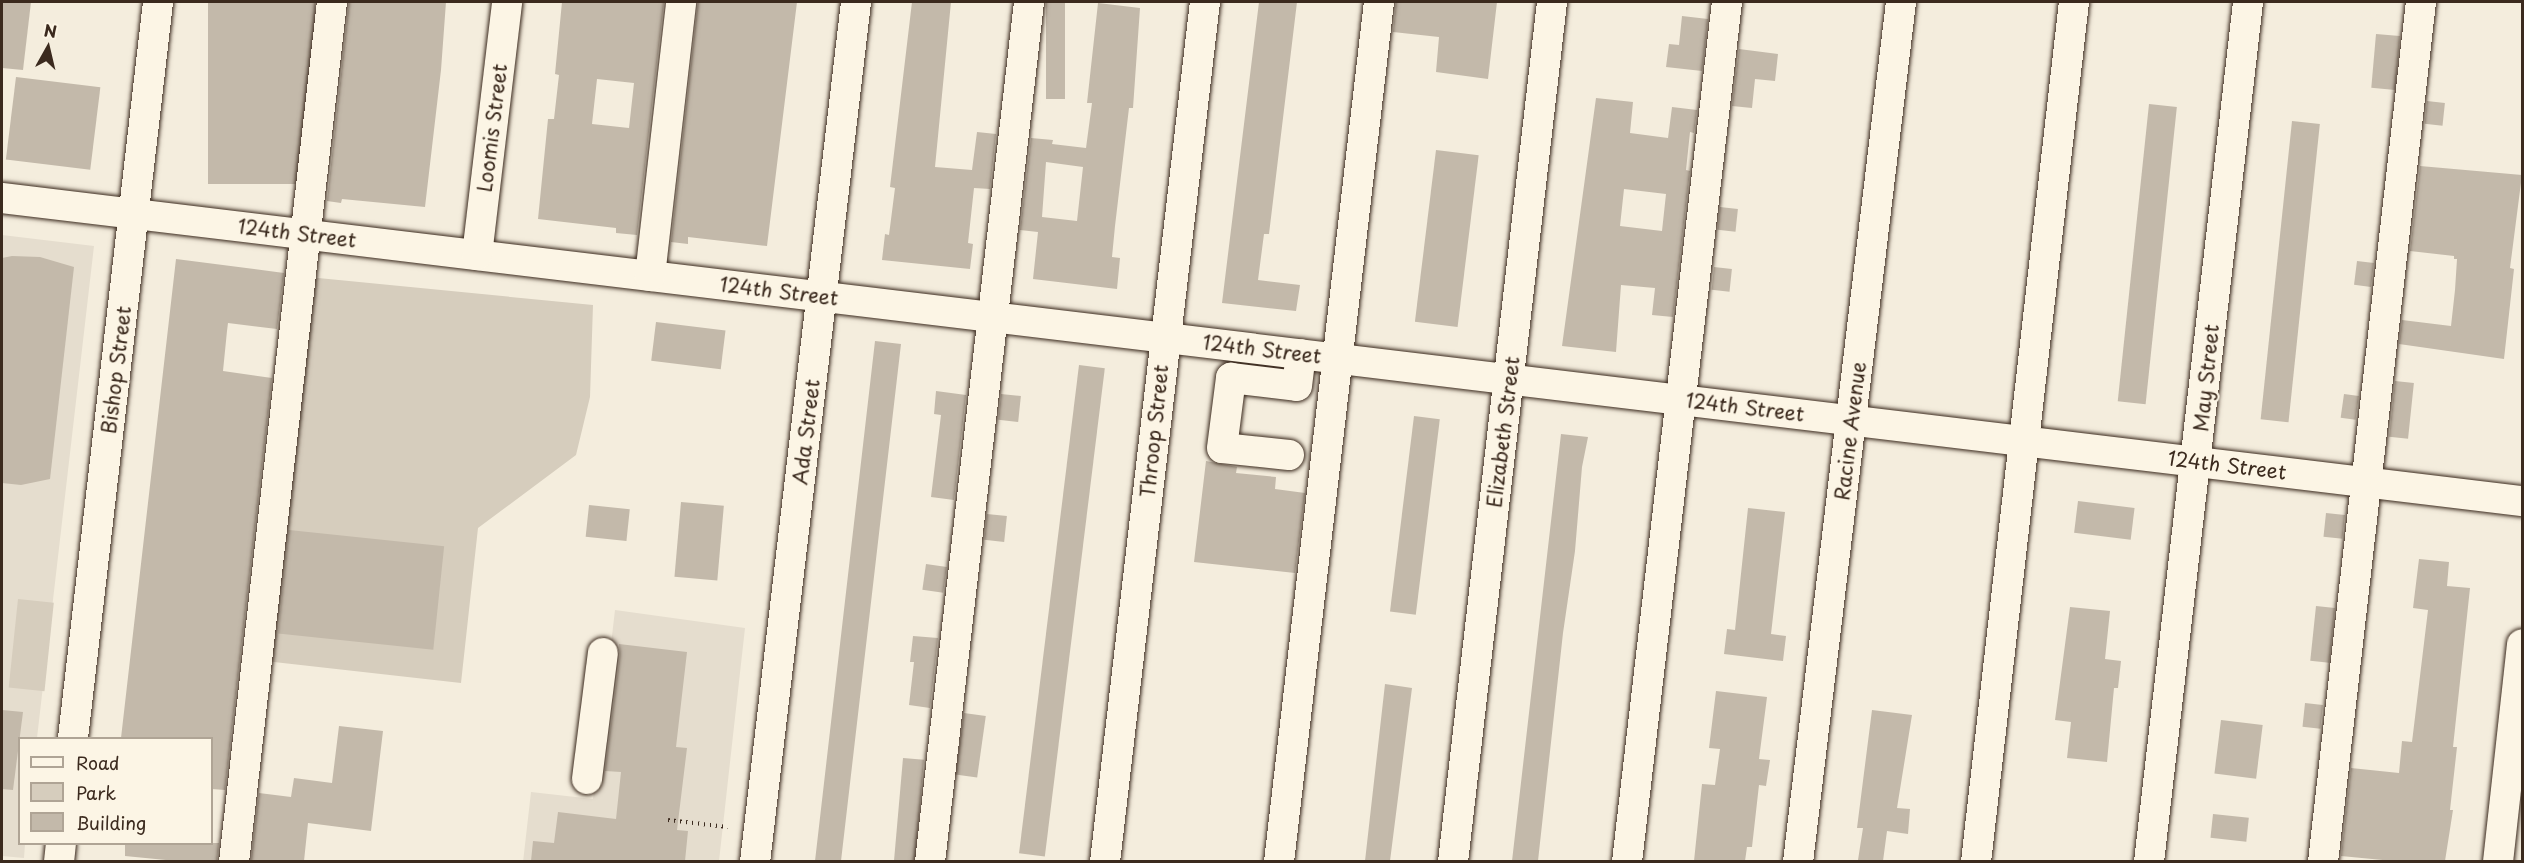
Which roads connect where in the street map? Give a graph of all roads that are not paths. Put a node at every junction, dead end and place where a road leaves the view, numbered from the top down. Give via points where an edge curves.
1 (158, 2) edge
2 (332, 2) edge
3 (507, 2) edge
4 (681, 2) edge
5 (856, 2) edge
6 (1029, 2) edge
7 (1204, 2) edge
8 (1379, 2) edge
9 (1552, 2) edge
10 (1727, 2) edge
11 (1901, 2) edge
12 (2074, 2) edge
13 (2248, 2) edge
14 (2421, 2) edge
15 (2, 198) edge
16 (133, 213) junction
17 (306, 234) junction
18 (477, 255) junction
19 (650, 276) junction
20 (821, 296) junction
21 (992, 317) junction
22 (1165, 337) junction
23 (1252, 348) junction
24 (1301, 354) junction
25 (1338, 358) junction
26 (1240, 379) junction
27 (1509, 379) junction
28 (1681, 400) junction
29 (1851, 420) junction
30 (2024, 441) junction
31 (1288, 455) dead end
32 (2196, 461) junction
33 (2368, 482) junction
34 (2523, 501) edge
35 (2523, 645) edge
36 (603, 653) dead end
37 (74, 737) edge
38 (588, 779) dead end
39 (61, 845) edge
40 (59, 861) edge
41 (234, 861) edge
42 (755, 861) edge
43 (930, 861) edge
44 (1105, 861) edge
45 (1279, 861) edge
46 (1453, 861) edge
47 (1627, 861) edge
48 (1798, 861) edge
49 (1976, 861) edge
50 (2149, 861) edge
51 (2323, 861) edge
52 (2498, 861) edge

1 - 16 street, Bishop Street
2 - 17 street
3 - 18 street, Loomis Street
4 - 19 street
5 - 20 street, Ada Street
6 - 21 street
7 - 22 street, Throop Street
8 - 25 street
9 - 27 street, Elizabeth Street
10 - 28 street
11 - 29 street, Racine Avenue
12 - 30 street
13 - 32 street, May Street
14 - 33 street
15 - 16 street, 124th Street
16 - 17 street, 124th Street
16 - 37 street, Bishop Street
17 - 18 street, 124th Street
17 - 41 street
18 - 19 street, 124th Street
19 - 20 street, 124th Street
20 - 21 street, 124th Street
20 - 42 street, Ada Street
21 - 22 street, 124th Street
21 - 43 street
22 - 23 street, 124th Street
22 - 44 street, Throop Street
23 - 24 street, 124th Street
23 - 26 street
24 - 25 street, 124th Street
24 - 26 street via 1297,386
25 - 27 street, 124th Street
25 - 45 street
26 - 31 street via 1222,448
27 - 28 street, 124th Street
27 - 46 street, Elizabeth Street
28 - 29 street, 124th Street
28 - 47 street
29 - 30 street, 124th Street
29 - 48 street, Racine Avenue
30 - 32 street, 124th Street
30 - 49 street
32 - 33 street, 124th Street
32 - 50 street, May Street
33 - 34 street, 124th Street
33 - 51 street
35 - 52 street
36 - 38 street
39 - 40 street

